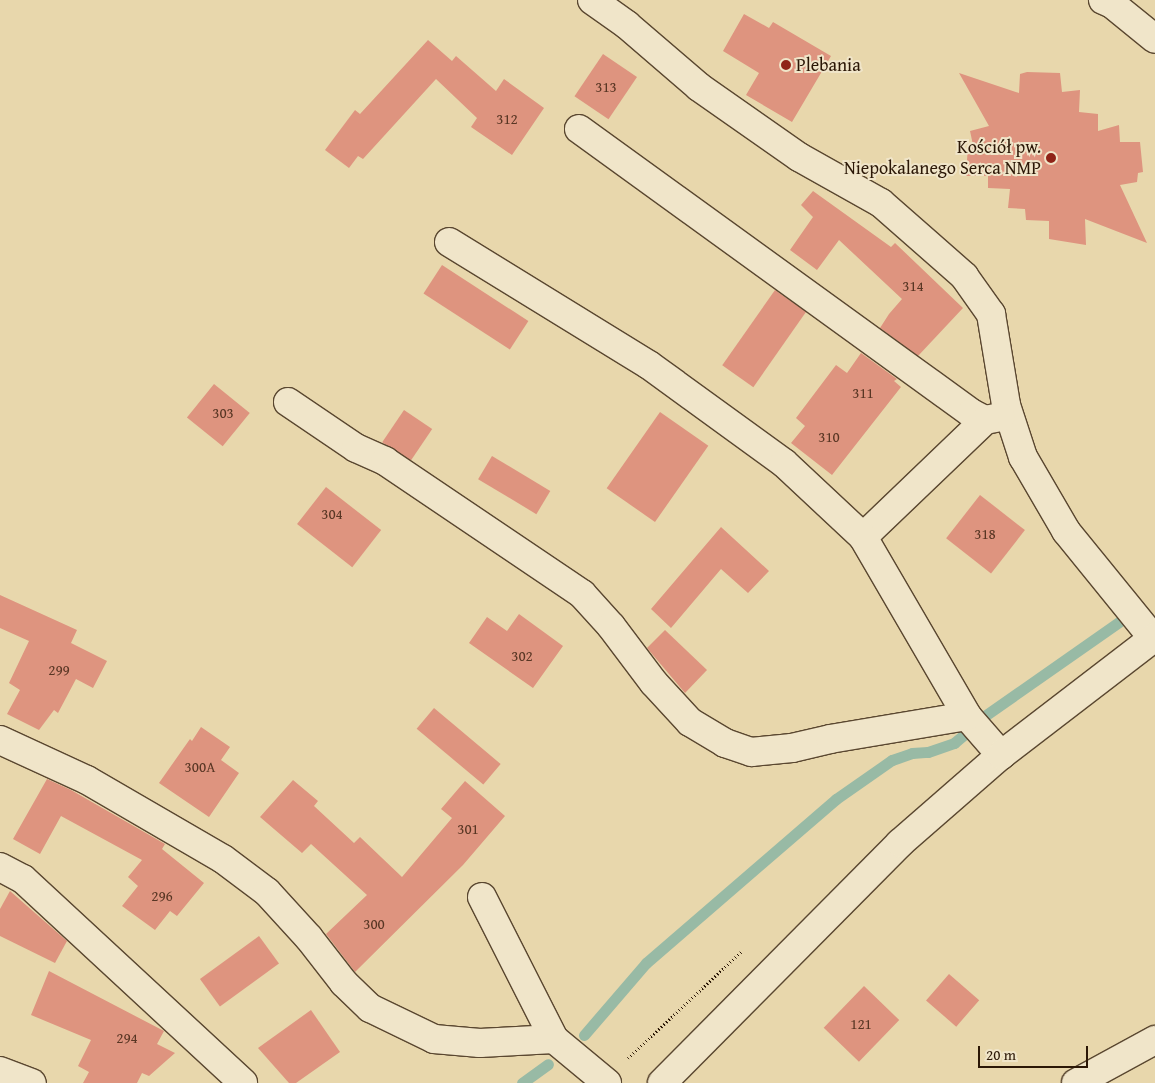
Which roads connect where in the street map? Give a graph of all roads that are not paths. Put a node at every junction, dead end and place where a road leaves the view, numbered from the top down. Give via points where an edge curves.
1 (592, 0) edge
2 (1103, 0) edge
3 (1155, 39) edge
4 (579, 129) dead end
5 (449, 242) dead end
6 (288, 402) dead end
7 (997, 417) junction
8 (863, 537) junction
9 (1154, 638) edge
10 (967, 716) junction
11 (0, 740) edge
12 (1001, 755) junction
13 (0, 867) edge
14 (482, 897) dead end
15 (554, 1039) junction
16 (1155, 1040) edge
17 (0, 1071) edge
18 (32, 1083) edge
19 (243, 1083) edge
20 (607, 1083) edge
21 (662, 1083) edge
22 (1076, 1083) edge

1 - 7 street via 699,87 799,157 881,203 964,276 991,314 1006,405
2 - 3 street
4 - 7 street via 971,413
5 - 8 street via 649,365 784,463
6 - 10 street via 356,448 385,461 582,594 611,626 654,684 690,722 725,743 751,752 792,748
7 - 8 street
7 - 9 street via 1066,531
8 - 10 street
9 - 12 street
10 - 12 street
11 - 15 street via 87,780 223,859 268,892 310,938 344,983 370,1008 434,1039 480,1043
12 - 21 street via 900,843
13 - 19 street via 23,879
14 - 15 street
15 - 20 street
16 - 22 street
17 - 18 street

